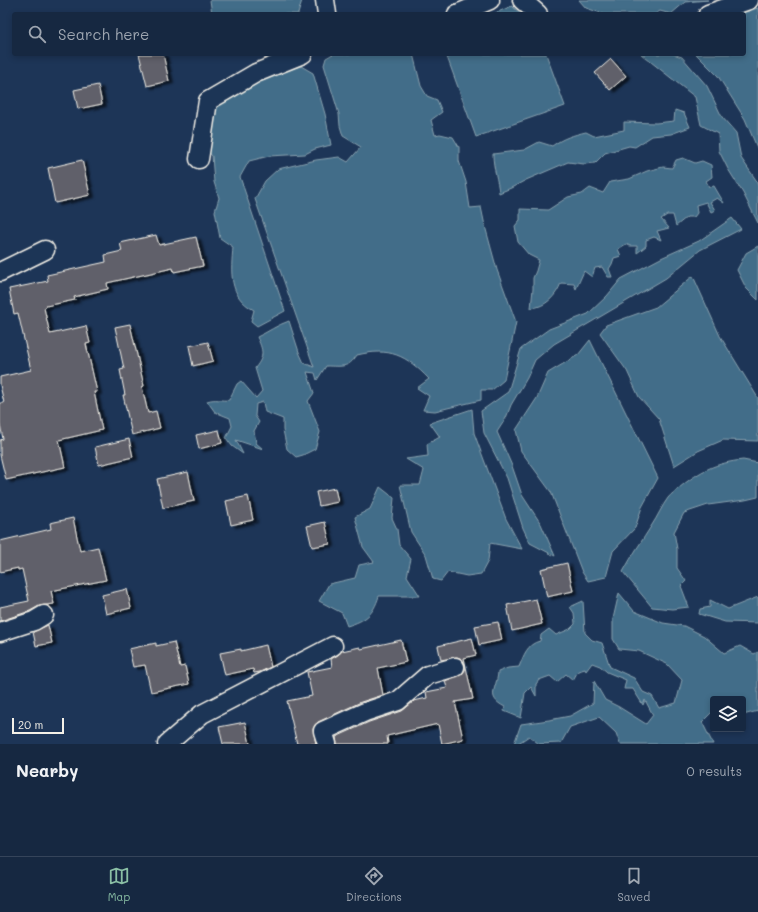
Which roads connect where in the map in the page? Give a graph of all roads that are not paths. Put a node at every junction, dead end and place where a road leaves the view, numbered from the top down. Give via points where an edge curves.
1 (325, 0) edge
2 (490, 0) edge
3 (522, 0) edge
4 (749, 0) edge
5 (327, 12) edge
6 (462, 12) edge
7 (536, 12) edge
8 (714, 12) edge
9 (299, 56) edge
10 (199, 159) dead end
11 (45, 250) dead end
12 (0, 272) edge
13 (44, 615) dead end
14 (0, 632) edge
15 (333, 646) dead end
16 (455, 667) dead end
17 (167, 744) edge
18 (327, 744) edge

1 - 5 street
2 - 6 street
3 - 7 street
4 - 8 street
9 - 10 street via 256,73 208,101
11 - 12 street
13 - 14 street
15 - 17 street via 202,714
16 - 18 street via 428,675 398,701 365,712 323,731

